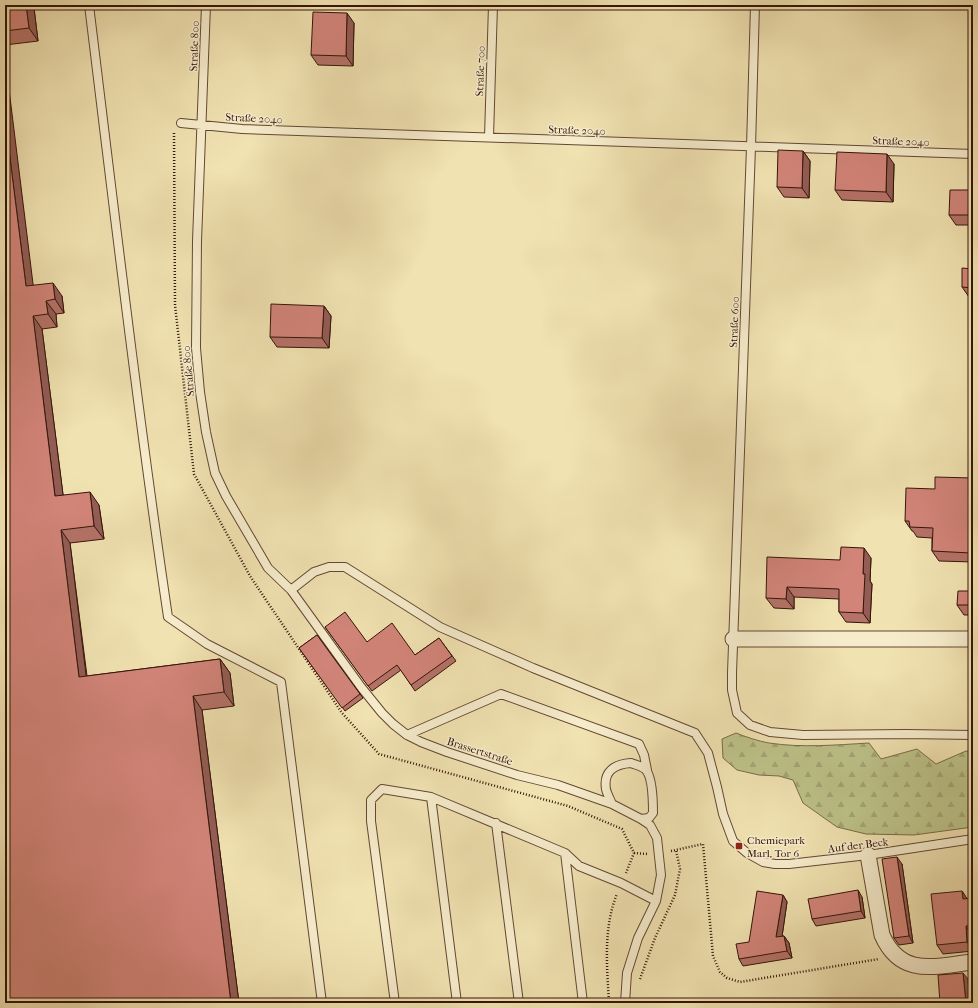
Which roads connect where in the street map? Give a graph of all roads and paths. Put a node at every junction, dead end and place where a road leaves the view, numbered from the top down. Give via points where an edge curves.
1 (90, 5) edge
2 (206, 5) edge
3 (493, 5) edge
4 (755, 5) edge
5 (181, 123) dead end
6 (201, 124) junction
7 (489, 138) junction
8 (751, 147) junction
9 (973, 154) edge
10 (291, 590) junction
11 (733, 639) junction
12 (973, 639) edge
13 (361, 687) joint
14 (407, 735) junction
15 (973, 735) edge
16 (647, 770) junction
17 (431, 796) junction
18 (653, 802) junction
19 (612, 804) junction
20 (640, 819) junction
21 (496, 823) junction
22 (657, 838) junction
23 (973, 839) edge
24 (565, 853) junction
25 (868, 855) junction
26 (656, 901) junction
27 (897, 956) junction
28 (973, 962) edge
29 (640, 980) dead end
30 (322, 1003) edge
31 (395, 1003) edge
32 (457, 1003) edge
33 (519, 1003) edge
34 (583, 1003) edge
35 (625, 1003) edge

1 - 30 lane via 134,371 168,617 207,644 281,682
2 - 6 lane, Straße 800
3 - 7 lane, Straße 700
4 - 8 lane, Straße 600
5 - 6 lane, Straße 2040
6 - 7 lane, Straße 2040 via 231,129
6 - 10 lane, Straße 800 via 196,348 206,432 215,472 226,496 268,568
7 - 8 lane, Straße 2040
8 - 9 lane, Straße 2040
8 - 11 lane, Straße 600
10 - 13 lane, Straße 800
10 - 25 lane, Auf der Beck via 314,572 329,566 344,567 440,628 695,733 708,753 723,814 733,841 763,862 789,864
11 - 12 street
11 - 15 lane, Straße 600 via 734,703 737,713 750,725 770,732 803,735
13 - 14 lane, Brassertstraße via 382,713
14 - 16 lane via 501,694 639,744
14 - 19 lane, Brassertstraße via 447,752
16 - 18 lane
16 - 19 lane via 631,763 613,768 607,775 606,789
17 - 21 lane
17 - 31 lane via 382,789 371,800 371,821
17 - 32 lane
18 - 20 lane via 653,812 649,818
18 - 22 lane
19 - 20 lane
20 - 22 lane via 650,825
21 - 24 lane
21 - 33 lane
22 - 26 lane via 661,875
23 - 25 lane, Auf der Beck
24 - 26 lane via 579,866
24 - 34 lane
25 - 27 street via 882,935 887,946
26 - 35 lane via 638,938 627,973
27 - 28 street via 908,964 923,968
27 - 29 path via 740,982 727,978 720,972 713,956 703,844 676,850 680,869 675,895 655,938

